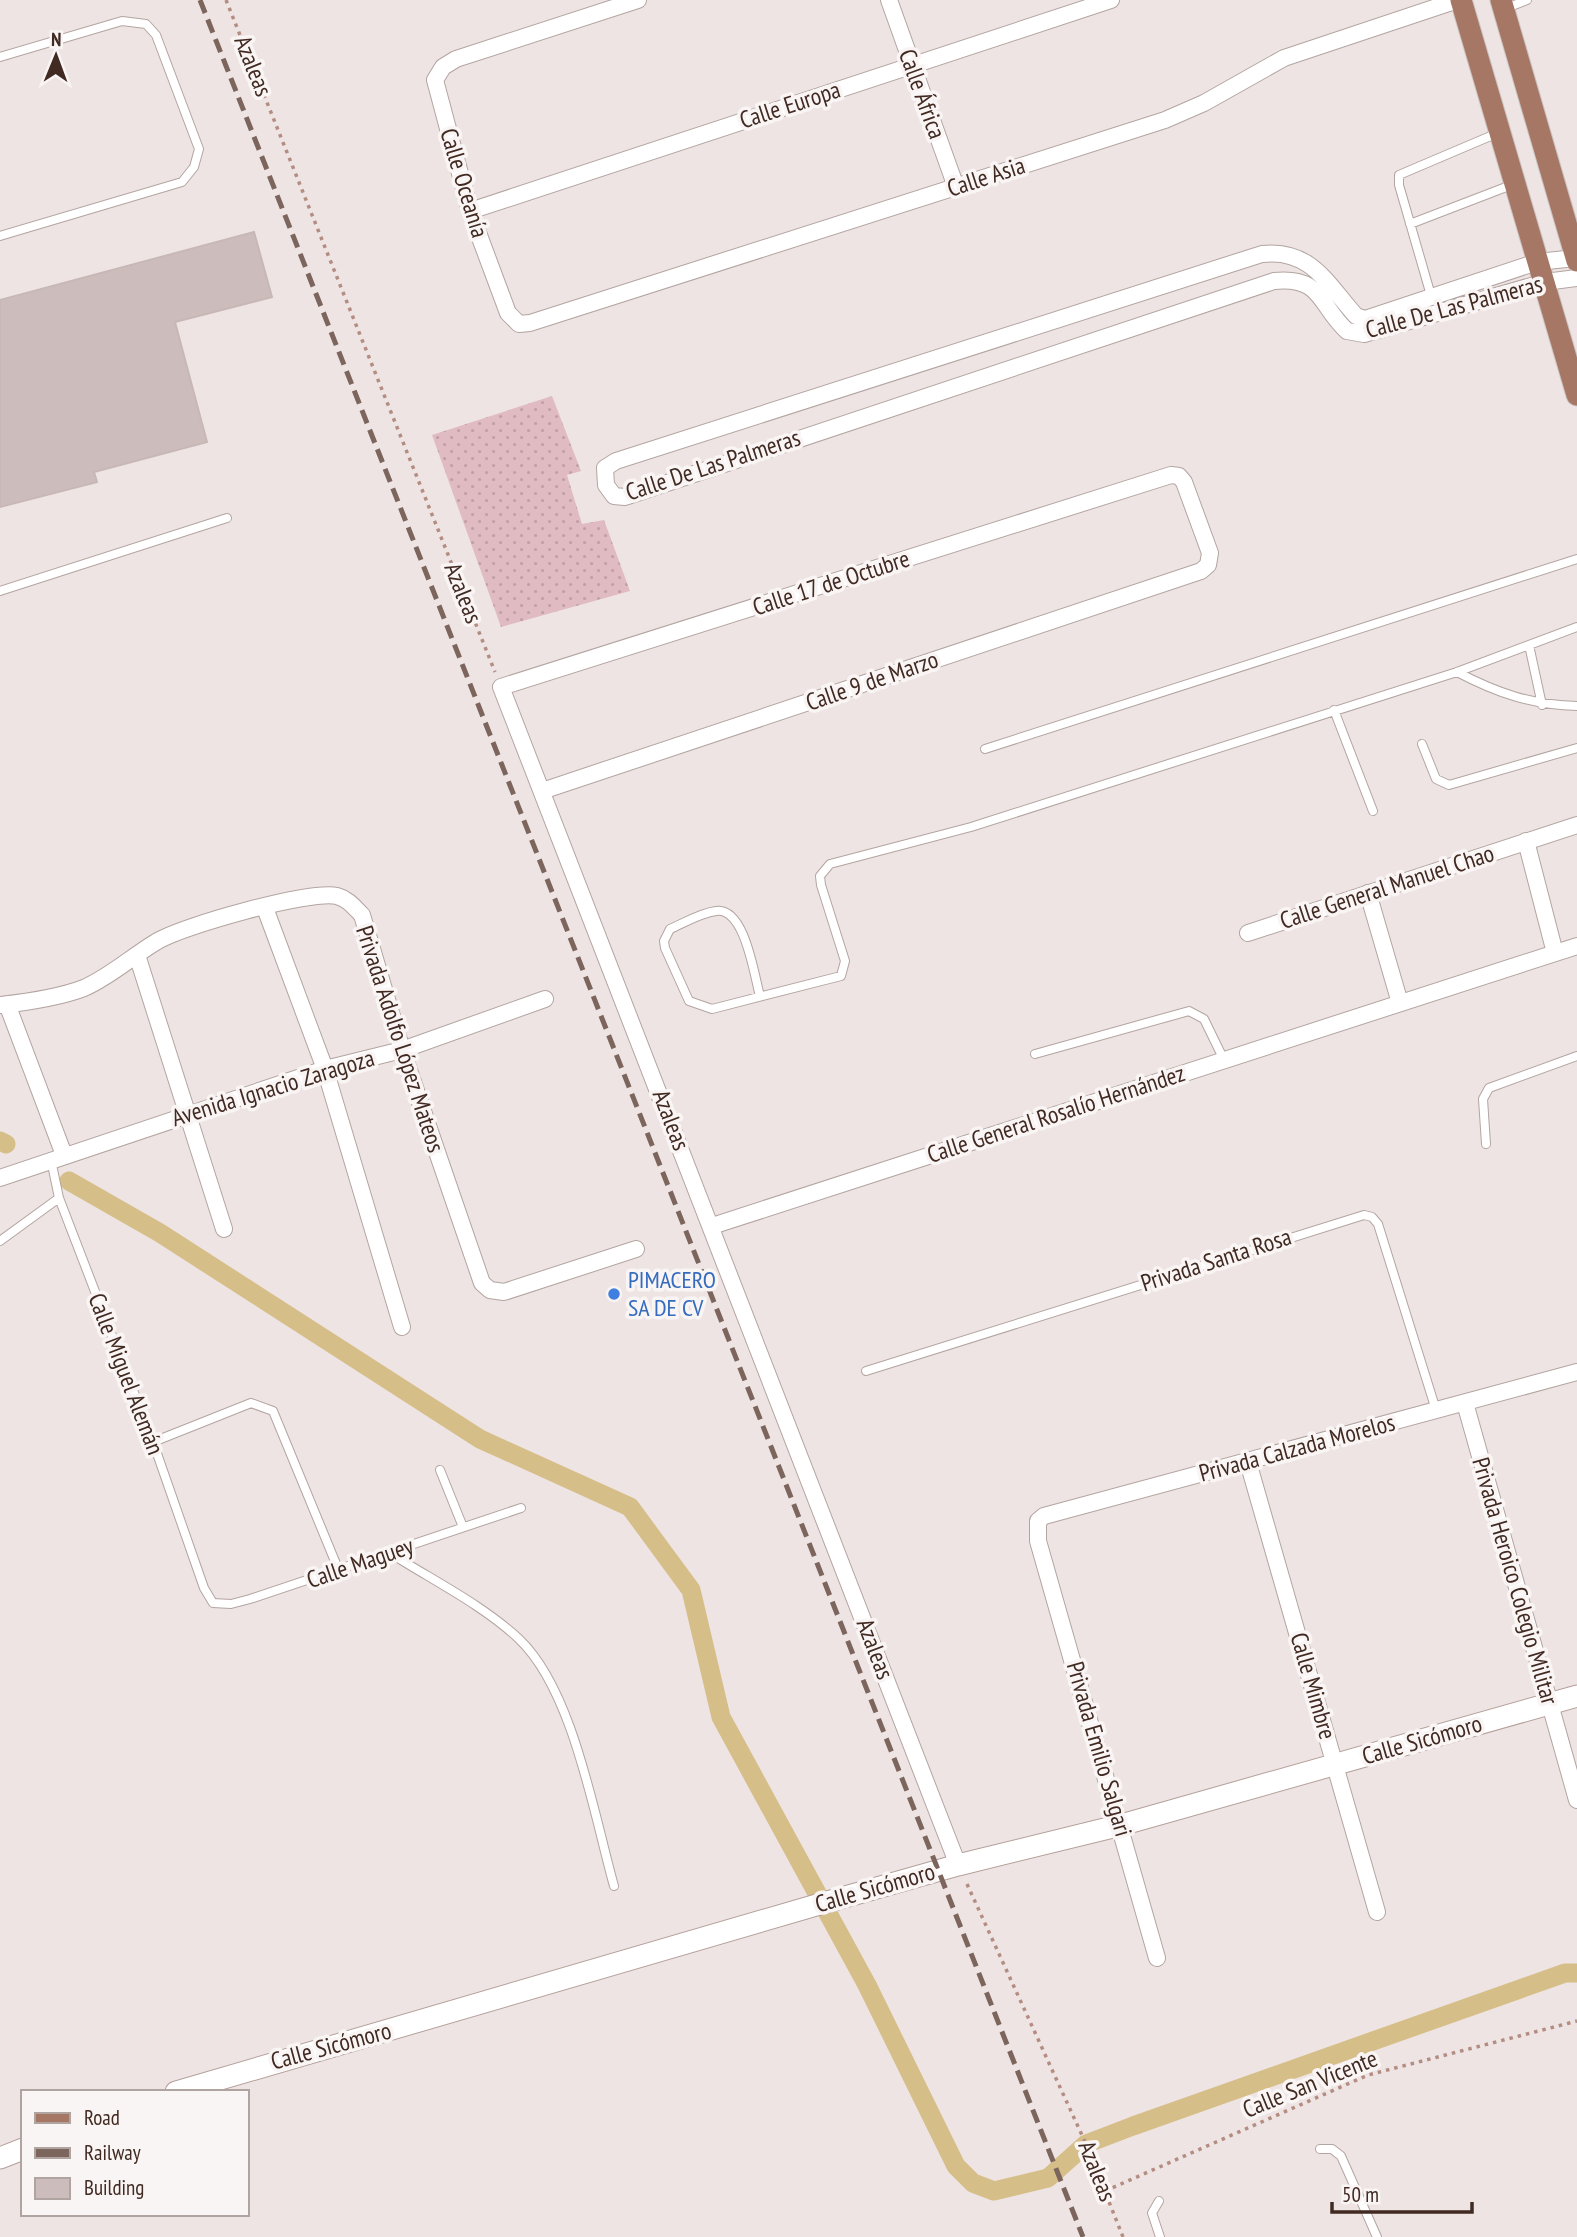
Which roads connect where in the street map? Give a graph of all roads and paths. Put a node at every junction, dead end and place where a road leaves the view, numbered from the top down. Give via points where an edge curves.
1 (226, 0) edge
2 (638, 0) edge
3 (889, 0) edge
4 (1111, 0) edge
5 (1459, 0) edge
6 (1527, 0) edge
7 (1503, 5) edge
8 (0, 57) edge
9 (911, 64) junction
10 (1502, 132) junction
11 (1514, 184) junction
12 (956, 187) junction
13 (470, 211) junction
14 (1410, 224) junction
15 (0, 236) edge
16 (1577, 260) edge
17 (1302, 262) junction
18 (1541, 272) junction
19 (1577, 278) edge
20 (1301, 282) junction
21 (1432, 299) junction
22 (508, 313) joint
23 (923, 362) junction
24 (934, 392) junction
25 (1577, 395) edge
26 (1160, 478) joint
27 (227, 518) dead end
28 (1577, 559) edge
29 (0, 591) edge
30 (1577, 627) edge
31 (1529, 645) junction
32 (1457, 672) junction
33 (501, 687) junction
34 (1542, 705) junction
35 (1577, 706) edge
36 (1334, 710) junction
37 (1422, 744) dead end
38 (1577, 748) edge
39 (985, 749) dead end
40 (542, 791) junction
41 (1373, 811) dead end
42 (1577, 825) edge
43 (1526, 841) junction
44 (1368, 893) junction
45 (265, 908) junction
46 (1248, 933) dead end
47 (1577, 946) edge
48 (1555, 953) junction
49 (137, 955) junction
50 (760, 996) junction
51 (545, 999) dead end
52 (1400, 1003) junction
53 (3, 1004) edge
54 (402, 1050) junction
55 (1035, 1054) dead end
56 (1577, 1056) edge
57 (1224, 1060) junction
58 (325, 1069) junction
59 (187, 1114) junction
60 (1486, 1144) dead end
61 (58, 1158) junction
62 (0, 1178) edge
63 (59, 1198) junction
64 (712, 1226) junction
65 (224, 1229) dead end
66 (0, 1241) edge
67 (636, 1249) dead end
68 (402, 1327) dead end
69 (866, 1371) dead end
70 (1577, 1372) edge
71 (1465, 1403) junction
72 (1436, 1410) junction
73 (153, 1442) junction
74 (1248, 1462) junction
75 (440, 1470) dead end
76 (521, 1508) dead end
77 (463, 1527) junction
78 (1038, 1541) joint
79 (390, 1553) junction
80 (339, 1571) junction
81 (204, 1588) joint
82 (1577, 1696) edge
83 (1549, 1704) junction
84 (1335, 1765) junction
85 (1577, 1800) edge
86 (1121, 1825) junction
87 (958, 1865) junction
88 (614, 1886) dead end
89 (1377, 1912) dead end
90 (1157, 1958) dead end
91 (1577, 2021) edge
92 (183, 2090) edge
93 (1320, 2149) dead end
94 (21, 2150) edge
95 (0, 2158) edge
96 (1105, 2191) junction
97 (1159, 2201) dead end
98 (1123, 2237) edge
99 (1160, 2237) edge
100 (1377, 2237) edge

1 - 33 path, Azaleas
2 - 13 street, Calle Oceanía via 443,67 435,80
3 - 9 street, Calle África
4 - 9 street, Calle Europa
5 - 10 main road
5 - 12 street, Calle Asia via 1284,58 1165,120
6 - 7 lane
7 - 16 main road
8 - 15 lane via 122,21 146,24 156,35 199,149 194,167 182,182
9 - 12 street, Calle África
9 - 13 street, Calle Europa
10 - 11 main road
10 - 14 lane via 1402,171 1398,179
11 - 14 lane
11 - 18 main road
12 - 22 street, Calle Asia via 530,323 519,324
13 - 22 street, Calle Oceanía
14 - 21 lane
16 - 18 street, Calle De Las Palmeras
17 - 20 street
17 - 21 street, Calle De Las Palmeras via 1317,269 1361,318
17 - 23 street, Calle De Las Palmeras via 1262,254
18 - 19 street, Calle De Las Palmeras
18 - 20 street, Calle De Las Palmeras via 1357,334 1343,328 1329,305
18 - 21 street, Calle De Las Palmeras
18 - 25 main road
20 - 24 street, Calle De Las Palmeras via 1274,281
23 - 24 street
23 - 24 street, Calle De Las Palmeras via 616,461 605,468 606,485 614,496 625,497
26 - 33 street, Calle 17 de Octubre
26 - 40 street, Calle 9 de Marzo via 1179,476 1184,482 1210,553 1208,565 1201,571
27 - 29 lane
28 - 39 lane
30 - 31 lane
31 - 32 lane
31 - 34 lane
32 - 34 lane via 1496,692
32 - 36 lane
33 - 40 street, Azaleas
34 - 35 lane
36 - 41 lane
36 - 50 lane via 971,827 830,864 820,876 821,885 845,961 844,972
37 - 38 lane via 1436,779 1449,785
40 - 64 street, Azaleas
42 - 43 street, Calle General Manuel Chao
43 - 44 street, Calle General Manuel Chao
43 - 48 street, Calle General Manuel Chao
44 - 46 street, Calle General Manuel Chao
44 - 52 street
45 - 49 street, Privada Adolfo López Mateos via 189,927
45 - 54 street, Privada Adolfo López Mateos via 321,895 349,901 362,915
45 - 58 street
47 - 48 street, Calle General Rosalío Hernández
48 - 52 street, Calle General Rosalío Hernández
49 - 53 street, Privada Adolfo López Mateos via 111,975 81,989
49 - 59 street
50 - 50 lane via 739,924 730,914 716,911 670,929 665,948 689,1002 712,1009
51 - 54 street, Avenida Ignacio Zaragoza
52 - 57 street, Calle General Rosalío Hernández
53 - 61 street, Calle Miguel Alemán
54 - 58 street, Avenida Ignacio Zaragoza
54 - 67 street, Privada Adolfo López Mateos via 476,1275 491,1290 504,1292
55 - 57 lane via 1189,1011 1204,1018
56 - 60 lane via 1489,1088 1483,1099
57 - 64 street, Calle General Rosalío Hernández
58 - 59 street, Avenida Ignacio Zaragoza
58 - 68 street
59 - 61 street, Avenida Ignacio Zaragoza
59 - 65 street
61 - 62 street, Avenida Ignacio Zaragoza
61 - 63 lane, Calle Miguel Alemán
63 - 66 lane
63 - 73 lane, Calle Miguel Alemán
64 - 87 street, Azaleas
69 - 72 lane, Privada Santa Rosa via 1364,1215 1378,1224
70 - 71 street, Privada Calzada Morelos
71 - 72 street, Privada Calzada Morelos
71 - 83 street, Privada Heroico Colegio Militar
72 - 74 street, Privada Calzada Morelos
73 - 80 lane via 251,1403 273,1411
73 - 81 lane, Calle Miguel Alemán
74 - 78 street, Privada Calzada Morelos via 1044,1516 1036,1527
74 - 84 street, Calle Mimbre
75 - 77 lane
76 - 77 lane, Calle Maguey
77 - 79 lane, Calle Maguey
78 - 86 street, Privada Emilio Salgari
79 - 80 lane, Calle Maguey
79 - 88 lane via 501,1625 542,1668 570,1730
80 - 81 lane, Calle Maguey via 231,1604 213,1603
82 - 83 street, Calle Sicómoro
83 - 84 street, Calle Sicómoro
83 - 85 street, Privada Heroico Colegio Militar
84 - 86 street, Calle Sicómoro
84 - 89 street, Calle Mimbre
86 - 87 street, Calle Sicómoro
86 - 90 street, Privada Emilio Salgari
87 - 92 street, Calle Sicómoro
87 - 96 path, Azaleas
91 - 96 path, Calle San Vicente via 1368,2075
93 - 100 lane via 1332,2149 1341,2156
94 - 95 street
96 - 98 path, Azaleas
97 - 99 lane via 1152,2213

